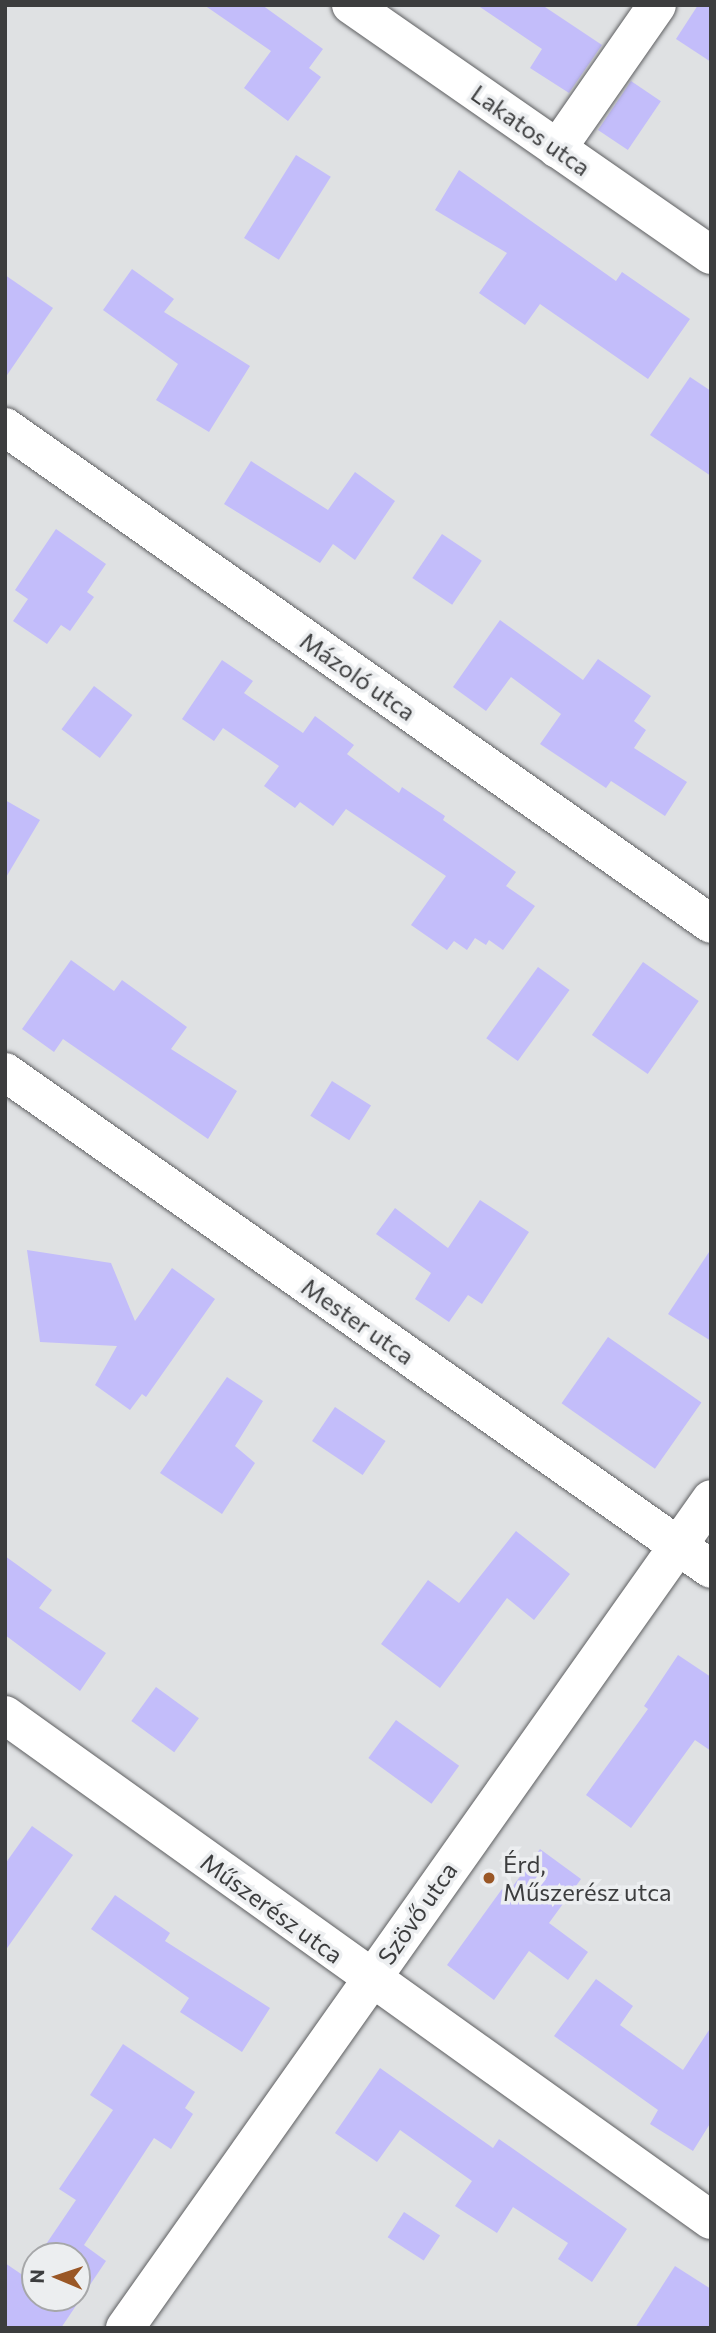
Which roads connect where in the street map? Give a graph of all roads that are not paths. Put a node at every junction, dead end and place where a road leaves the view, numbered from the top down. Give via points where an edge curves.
1 (351, 5) edge
2 (657, 5) edge
3 (557, 149) junction
4 (711, 255) edge
5 (5, 427) edge
6 (711, 924) edge
7 (5, 1072) edge
8 (711, 1499) edge
9 (679, 1545) junction
10 (711, 1569) edge
11 (5, 1715) edge
12 (370, 1979) junction
13 (711, 2220) edge
14 (125, 2328) edge

1 - 3 street, Lakatos utca
2 - 3 street
3 - 4 street, Lakatos utca
5 - 6 street, Mázoló utca
7 - 9 street, Mester utca
8 - 9 street, Szövő utca
9 - 10 street, Mester utca
9 - 12 street, Szövő utca
11 - 12 street, Műszerész utca
12 - 13 street, Műszerész utca
12 - 14 street, Szövő utca

